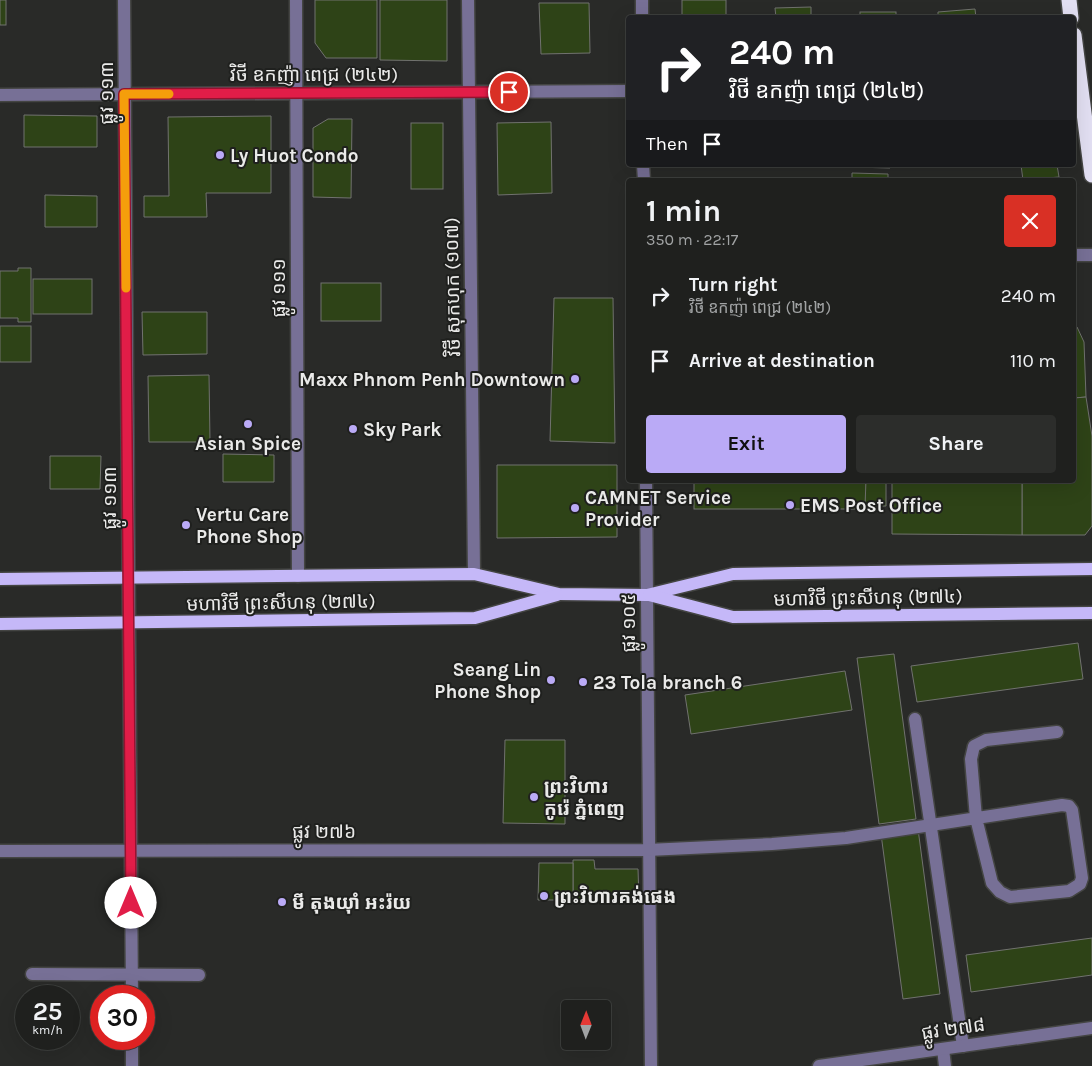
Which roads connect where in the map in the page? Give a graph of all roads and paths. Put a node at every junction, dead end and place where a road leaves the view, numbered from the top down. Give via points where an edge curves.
1 (124, 0) edge
2 (296, 0) edge
3 (468, 0) edge
4 (642, 0) edge
5 (1069, 0) edge
6 (642, 15) edge
7 (1072, 15) edge
8 (1076, 70) edge
9 (1077, 88) edge
10 (626, 91) edge
11 (469, 92) junction
12 (296, 93) junction
13 (124, 94) junction
14 (0, 95) edge
15 (1092, 175) edge
16 (1076, 255) edge
17 (1092, 255) edge
18 (646, 483) edge
19 (1092, 569) edge
20 (474, 574) junction
21 (298, 576) junction
22 (128, 578) junction
23 (0, 579) edge
24 (559, 594) junction
25 (647, 594) junction
26 (1092, 613) edge
27 (129, 623) junction
28 (0, 624) edge
29 (915, 719) dead end
30 (1057, 732) dead end
31 (976, 818) junction
32 (930, 825) junction
33 (0, 850) edge
34 (131, 850) junction
35 (648, 850) junction
36 (32, 974) dead end
37 (131, 975) junction
38 (199, 975) dead end
39 (131, 985) edge
40 (1092, 1028) edge
41 (963, 1046) junction
42 (942, 1049) junction
43 (132, 1050) edge
44 (132, 1066) edge
45 (651, 1066) edge
46 (819, 1066) edge
47 (945, 1066) edge

1 - 13 street, ផ្លូវ ១១៣
2 - 12 street, ផ្លូវ ១១១
3 - 11 street, វិថី សុកហុក (១០៧)
4 - 6 street
5 - 7 highway
8 - 9 highway
9 - 15 highway
10 - 11 street, វិថី ឧកញ៉ា ពេជ្រ (២៤២)
11 - 12 street, វិថី ឧកញ៉ា ពេជ្រ (២៤២)
11 - 20 street, វិថី សុកហុក (១០៧)
12 - 13 street, វិថី ឧកញ៉ា ពេជ្រ (២៤២)
12 - 21 street, ផ្លូវ ១១១
13 - 14 street, វិថី ឧកញ៉ា ពេជ្រ (២៤២)
13 - 22 street, ផ្លូវ ១១៣
16 - 17 street
18 - 25 street, ផ្លូវ ១០៥
19 - 25 main road, មហាវិថី ព្រះសីហនុ (២៧៤) via 733,574
20 - 21 main road, មហាវិថី ព្រះសីហនុ (២៧៤)
20 - 24 main road, មហាវិថី ព្រះសីហនុ (២៧៤)
21 - 22 main road, មហាវិថី ព្រះសីហនុ (២៧៤)
22 - 23 main road, មហាវិថី ព្រះសីហនុ (២៧៤)
22 - 27 street, ផ្លូវ ១១៣
24 - 25 main road, មហាវិថី ព្រះសីហនុ (២៧៤)
24 - 27 main road, មហាវិថី ព្រះសីហនុ (២៧៤) via 475,618
25 - 26 main road, មហាវិថី ព្រះសីហនុ (២៧៤) via 733,616
25 - 35 street, ផ្លូវ ១០៥
27 - 28 main road, មហាវិថី ព្រះសីហនុ (២៧៤)
27 - 34 street, ផ្លូវ ១១៣
29 - 32 street
30 - 31 street via 986,740 974,746 971,759
31 - 31 street, ផ្លូវ ២៧៦ via 992,883 1000,892 1010,897 1069,891 1080,884 1082,878 1069,806
31 - 32 street, ផ្លូវ ២៧៦
32 - 35 street, ផ្លូវ ២៧៦ via 846,838
32 - 41 street
33 - 34 street, ផ្លូវ ២៧៦
34 - 35 street, ផ្លូវ ២៧៦
34 - 37 street, ផ្លូវ ១១៣
35 - 45 street, ផ្លូវ ១០៥
36 - 37 street
37 - 38 street
37 - 39 street, ផ្លូវ ១១៣
40 - 41 street, ផ្លូវ ២៧៨
41 - 42 street, ផ្លូវ ២៧៨
42 - 46 street, ផ្លូវ ២៧៨
42 - 47 street
43 - 44 street

